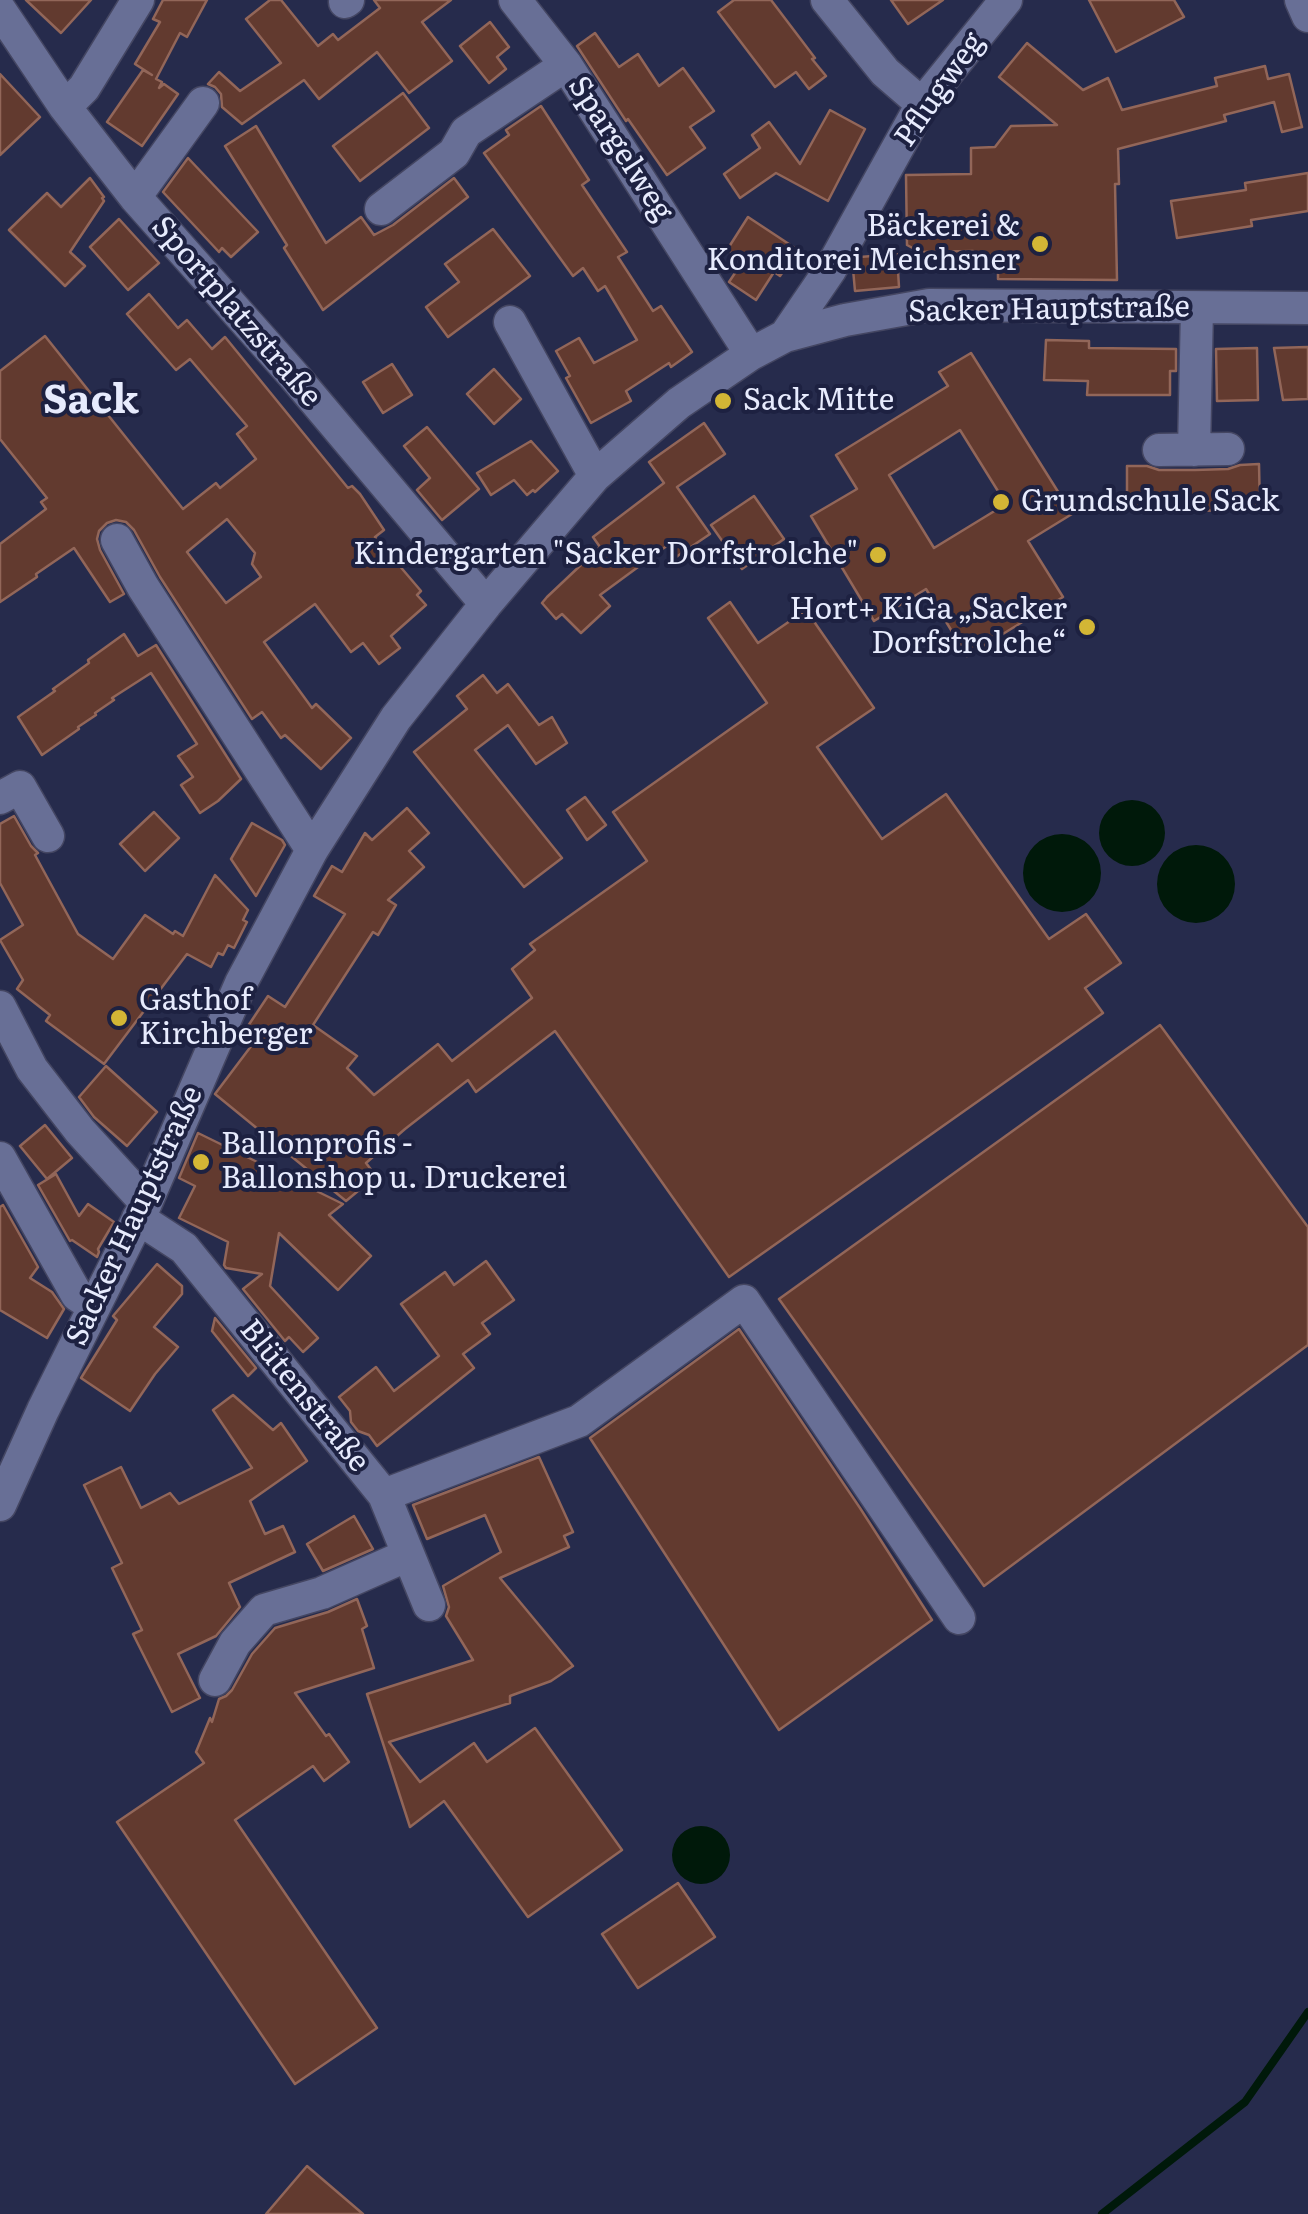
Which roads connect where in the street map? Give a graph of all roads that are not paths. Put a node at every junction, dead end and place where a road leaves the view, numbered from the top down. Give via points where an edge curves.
1 (138, 0) edge
2 (516, 0) edge
3 (827, 0) edge
4 (1006, 0) edge
5 (1301, 0) edge
6 (0, 10) edge
7 (1308, 16) edge
8 (566, 65) junction
9 (202, 103) dead end
10 (922, 104) junction
11 (65, 106) junction
12 (135, 198) junction
13 (381, 209) dead end
14 (1197, 308) junction
15 (1308, 308) edge
16 (510, 322) dead end
17 (784, 336) junction
18 (752, 354) junction
19 (1159, 450) dead end
20 (1194, 450) junction
21 (1228, 450) dead end
22 (595, 476) junction
23 (117, 540) dead end
24 (486, 604) junction
25 (0, 798) edge
26 (48, 836) dead end
27 (312, 850) junction
28 (0, 1007) edge
29 (0, 1158) edge
30 (142, 1210) junction
31 (94, 1306) junction
32 (384, 1494) junction
33 (0, 1506) edge
34 (408, 1556) junction
35 (428, 1605) dead end
36 (958, 1618) dead end
37 (215, 1680) dead end

1 - 11 street via 84,88
2 - 8 street, Spargelweg
3 - 10 street via 885,72
4 - 10 street, Pflugweg
5 - 7 street
6 - 11 street, Sportplatzstraße
8 - 13 street via 466,132 454,152
8 - 18 street, Spargelweg
9 - 12 street
10 - 17 street, Pflugweg via 830,270
11 - 12 street, Sportplatzstraße
12 - 24 street, Sportplatzstraße
14 - 15 street, Sacker Hauptstraße
14 - 17 street, Sacker Hauptstraße via 929,305
14 - 20 street
16 - 22 street
17 - 18 street, Sacker Hauptstraße
18 - 22 street, Sacker Hauptstraße via 679,403
19 - 20 street
20 - 21 street
22 - 24 street, Sacker Hauptstraße
23 - 27 street
24 - 27 street, Sacker Hauptstraße via 396,718
25 - 26 street via 20,787
27 - 30 street, Sacker Hauptstraße via 241,984
28 - 30 street, Blütenstraße via 32,1069
29 - 31 street via 77,1296
30 - 31 street, Sacker Hauptstraße
30 - 32 street, Blütenstraße via 184,1248
31 - 33 street, Sacker Hauptstraße
32 - 34 street, Blütenstraße
32 - 36 street via 579,1421 744,1301
34 - 35 street, Blütenstraße
34 - 37 street via 264,1610

